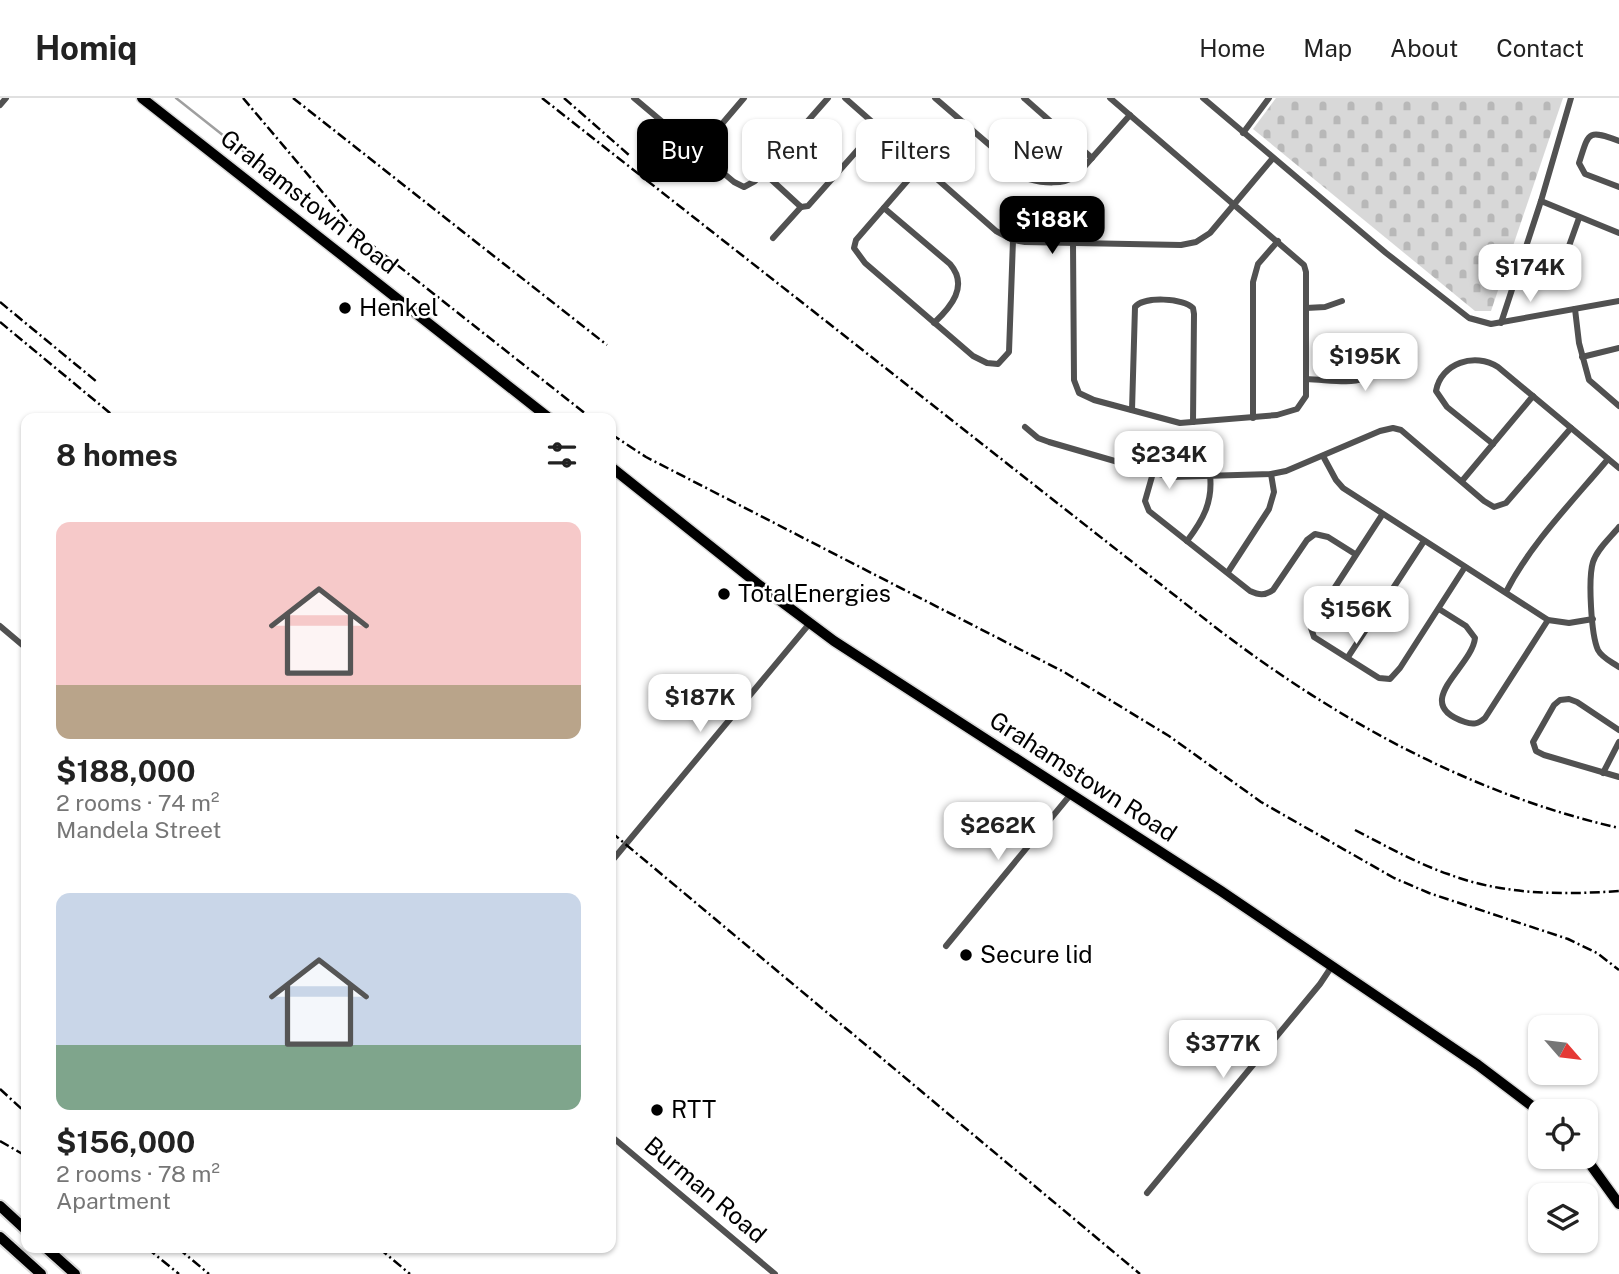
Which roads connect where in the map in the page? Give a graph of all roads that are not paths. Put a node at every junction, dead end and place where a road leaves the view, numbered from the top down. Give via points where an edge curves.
1 (6, 98) edge
2 (142, 98) edge
3 (634, 98) edge
4 (744, 98) edge
5 (828, 98) edge
6 (845, 98) edge
7 (935, 98) edge
8 (1024, 98) edge
9 (1110, 98) edge
10 (1203, 98) edge
11 (1269, 98) edge
12 (1571, 98) edge
13 (0, 105) edge
14 (1130, 115) junction
15 (659, 119) edge
16 (726, 119) edge
17 (810, 119) edge
18 (869, 119) edge
19 (1243, 133) junction
20 (1619, 141) edge
21 (856, 152) edge
22 (1092, 158) junction
23 (1273, 159) junction
24 (728, 177) edge
25 (754, 182) edge
26 (774, 182) edge
27 (906, 182) edge
28 (940, 182) edge
29 (1619, 187) edge
30 (1541, 201) junction
31 (801, 206) junction
32 (1233, 206) junction
33 (884, 208) junction
34 (1579, 218) junction
35 (1619, 233) edge
36 (773, 238) dead end
37 (1013, 240) junction
38 (1278, 242) junction
39 (1073, 243) junction
40 (1565, 268) dead end
41 (1342, 301) dead end
42 (1619, 301) edge
43 (1306, 308) junction
44 (1575, 309) junction
45 (934, 323) junction
46 (1501, 323) junction
47 (1393, 346) dead end
48 (1619, 348) edge
49 (1582, 357) junction
50 (1306, 379) junction
51 (1533, 396) junction
52 (1619, 406) edge
53 (1132, 410) junction
54 (543, 413) edge
55 (1253, 418) junction
56 (1193, 422) junction
57 (1025, 427) dead end
58 (1571, 428) junction
59 (1493, 444) junction
60 (1323, 456) junction
61 (1608, 459) junction
62 (1619, 468) edge
63 (616, 471) edge
64 (1153, 473) junction
65 (1271, 474) junction
66 (1210, 475) junction
67 (1462, 481) junction
68 (1382, 515) junction
69 (1618, 530) edge
70 (1188, 541) junction
71 (1423, 541) junction
72 (1355, 554) junction
73 (1465, 568) junction
74 (1228, 572) junction
75 (1506, 592) junction
76 (1440, 609) junction
77 (1593, 619) junction
78 (1548, 620) junction
79 (810, 623) junction
80 (0, 626) edge
81 (21, 644) edge
82 (1348, 657) junction
83 (1619, 667) edge
84 (1619, 730) edge
85 (1619, 742) edge
86 (1604, 773) junction
87 (1619, 777) edge
88 (1071, 794) junction
89 (616, 856) edge
90 (946, 946) dead end
91 (1332, 966) junction
92 (1528, 1103) edge
93 (616, 1140) edge
94 (1594, 1169) edge
95 (1147, 1193) dead end
96 (1619, 1204) edge
97 (0, 1206) edge
98 (21, 1225) edge
99 (0, 1237) edge
100 (52, 1253) edge
101 (41, 1274) edge
102 (75, 1274) edge
103 (775, 1274) edge

1 - 13 street
2 - 54 main road, Grahamstown Road
3 - 15 street
4 - 16 street
5 - 17 street
6 - 18 street
7 - 22 street via 1029,179 1072,179
8 - 22 street
9 - 14 street
10 - 19 street
11 - 19 street
12 - 30 street
14 - 22 street
14 - 32 street
19 - 23 street
20 - 29 street via 1592,134 1579,163 1585,174
21 - 31 street via 808,206
23 - 32 street
23 - 46 street via 1469,318
24 - 25 street via 739,186
26 - 31 street
27 - 33 street
28 - 37 street via 996,231
30 - 34 street
30 - 46 street
31 - 36 street
32 - 38 street
32 - 39 street via 1210,233 1191,244
33 - 45 street via 956,272 956,298
33 - 45 street via 856,240 856,254
34 - 35 street
34 - 40 street
37 - 39 street
37 - 45 street via 1011,339 1006,357 998,364 986,363
38 - 43 street via 1304,265
38 - 55 street via 1258,264 1253,282
39 - 53 street via 1074,384 1083,396
41 - 43 street
42 - 44 street
43 - 50 street
44 - 46 street
44 - 49 street
47 - 50 street via 1383,365 1366,379
48 - 49 street
49 - 52 street via 1589,380
50 - 55 street via 1306,396 1297,409
51 - 58 street
51 - 59 street
51 - 59 street via 1499,367 1480,359 1461,362 1441,378 1436,387 1438,397
53 - 56 street via 1164,420
53 - 56 street via 1135,307 1145,301 1183,301 1194,314
55 - 56 street
57 - 64 street via 1049,442
58 - 61 street
58 - 67 street via 1503,505 1489,505
59 - 67 street
60 - 65 street
60 - 67 street via 1393,428
60 - 68 street via 1338,484
61 - 62 street
61 - 75 street via 1535,547
63 - 79 main road, Grahamstown Road
64 - 66 street
64 - 70 street via 1146,506
65 - 66 street
65 - 74 street via 1274,492 1269,509
66 - 70 street via 1208,509
68 - 71 street
68 - 72 street
69 - 77 street via 1594,560
70 - 74 street
71 - 73 street
71 - 82 street
72 - 74 street via 1315,534 1280,583 1264,595 1250,591
72 - 82 street via 1311,628 1314,637
73 - 75 street
73 - 76 street
75 - 78 street
76 - 78 street via 1475,638 1441,697 1445,710 1468,724 1485,718
76 - 82 street via 1390,679 1379,678
77 - 78 street
77 - 83 street via 1598,650
79 - 88 main road, Grahamstown Road
79 - 89 street
80 - 81 street
84 - 86 street via 1569,699 1560,699 1533,742 1536,751
85 - 86 street
86 - 87 street
88 - 90 street
88 - 91 main road, Grahamstown Road
91 - 92 main road, Grahamstown Road
91 - 95 street
93 - 103 street, Burman Road
94 - 96 main road
97 - 98 highway
99 - 101 highway
100 - 102 highway

